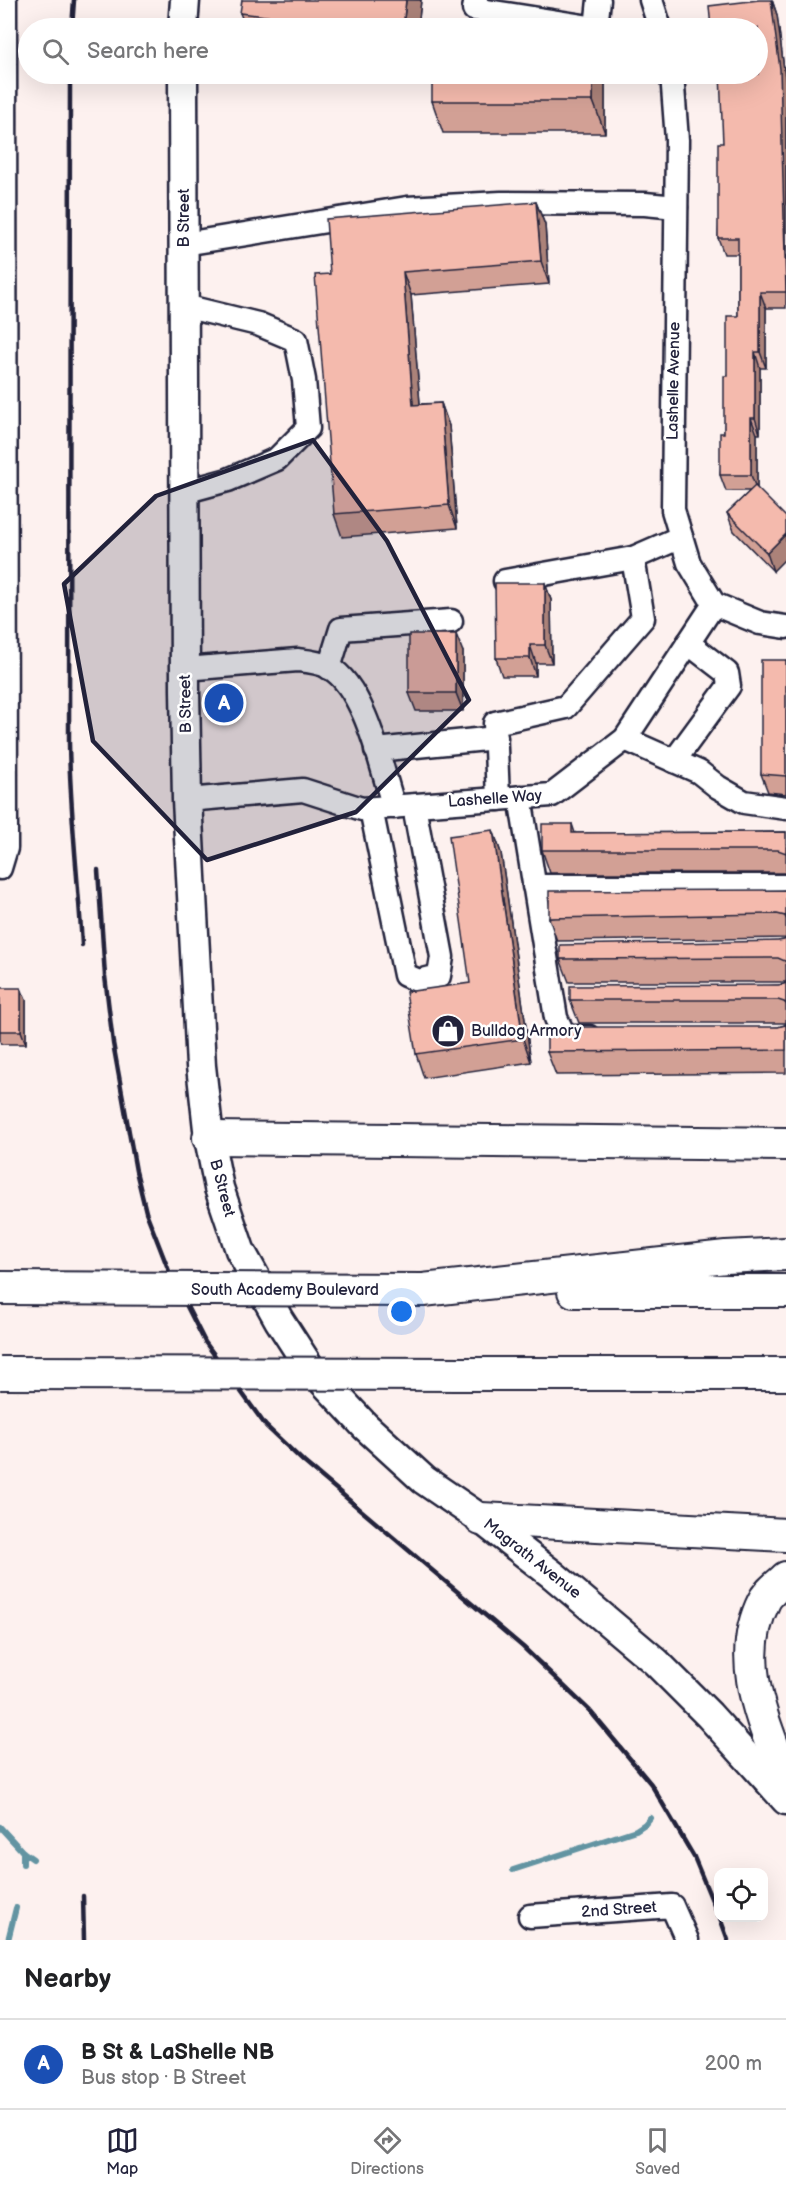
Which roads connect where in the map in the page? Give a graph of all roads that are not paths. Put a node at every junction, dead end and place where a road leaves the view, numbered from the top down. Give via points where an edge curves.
1 (5, 0) edge
2 (185, 0) edge
3 (476, 0) edge
4 (599, 0) edge
5 (651, 0) edge
6 (184, 18) edge
7 (532, 18) edge
8 (597, 18) edge
9 (657, 18) edge
10 (183, 84) edge
11 (673, 84) edge
12 (676, 207) junction
13 (3, 224) edge
14 (184, 244) junction
15 (184, 306) junction
16 (184, 492) junction
17 (681, 537) junction
18 (633, 558) junction
19 (505, 581) edge
20 (714, 604) junction
21 (451, 621) dead end
22 (786, 627) edge
23 (688, 643) junction
24 (329, 668) junction
25 (185, 669) junction
26 (495, 738) junction
27 (626, 738) junction
28 (376, 750) junction
29 (674, 761) junction
30 (509, 798) junction
31 (187, 800) junction
32 (404, 806) junction
33 (786, 808) edge
34 (371, 809) junction
35 (0, 868) edge
36 (534, 886) junction
37 (786, 886) edge
38 (568, 954) edge
39 (545, 955) junction
40 (552, 996) junction
41 (575, 996) edge
42 (611, 1037) edge
43 (209, 1138) junction
44 (786, 1144) edge
45 (786, 1254) edge
46 (0, 1288) edge
47 (423, 1290) junction
48 (786, 1292) edge
49 (279, 1320) joint
50 (0, 1373) edge
51 (786, 1374) edge
52 (481, 1519) junction
53 (786, 1535) edge
54 (786, 1578) edge
55 (786, 1782) edge
56 (786, 1800) edge
57 (530, 1916) dead end
58 (687, 1940) edge

1 - 13 street
2 - 6 main road
3 - 7 street via 474,9
4 - 8 street
5 - 9 street
10 - 14 main road, B Street
11 - 12 street, Lashelle Avenue
12 - 14 street via 501,203 407,208
12 - 17 street, Lashelle Avenue via 673,510
13 - 35 street via 6,848
14 - 15 main road, B Street
15 - 16 main road, B Street
15 - 16 street via 258,324 296,340 308,428 277,459 228,480
16 - 25 main road, B Street
17 - 18 street
17 - 20 street, Lashelle Avenue via 689,563
18 - 19 street
18 - 26 street via 643,618 566,707 495,723
20 - 22 street via 760,623
20 - 23 street, Lashelle Way
21 - 24 street via 341,629
23 - 27 street, Lashelle Way
23 - 29 street via 727,673 729,686
24 - 25 street via 298,660
24 - 28 street via 345,682 358,702
25 - 31 main road, B Street
26 - 28 street
26 - 30 street
27 - 29 street
27 - 30 street, Lashelle Way via 552,795
28 - 32 street
29 - 33 street via 699,772 744,802
30 - 32 street, Lashelle Way
30 - 36 street
31 - 34 street, Lashelle Way via 303,790
31 - 43 main road, B Street via 201,1066
32 - 34 street, Lashelle Way
32 - 34 street via 442,957 439,976 419,981 405,975
36 - 37 street
36 - 39 street
38 - 39 street
39 - 40 street
40 - 41 street
40 - 42 street via 555,1018 566,1037
43 - 44 highway
43 - 49 main road, B Street via 219,1188 240,1250
45 - 47 highway
46 - 47 highway, South Academy Boulevard, bridge
47 - 48 highway, South Academy Boulevard
49 - 52 main road, Magrath Avenue via 308,1365 365,1426 424,1480
50 - 51 highway, bridge
52 - 53 highway
52 - 56 main road, Magrath Avenue via 656,1662
54 - 55 highway via 764,1599 752,1634 750,1666 755,1697
57 - 58 street, 2nd Street via 672,1906

